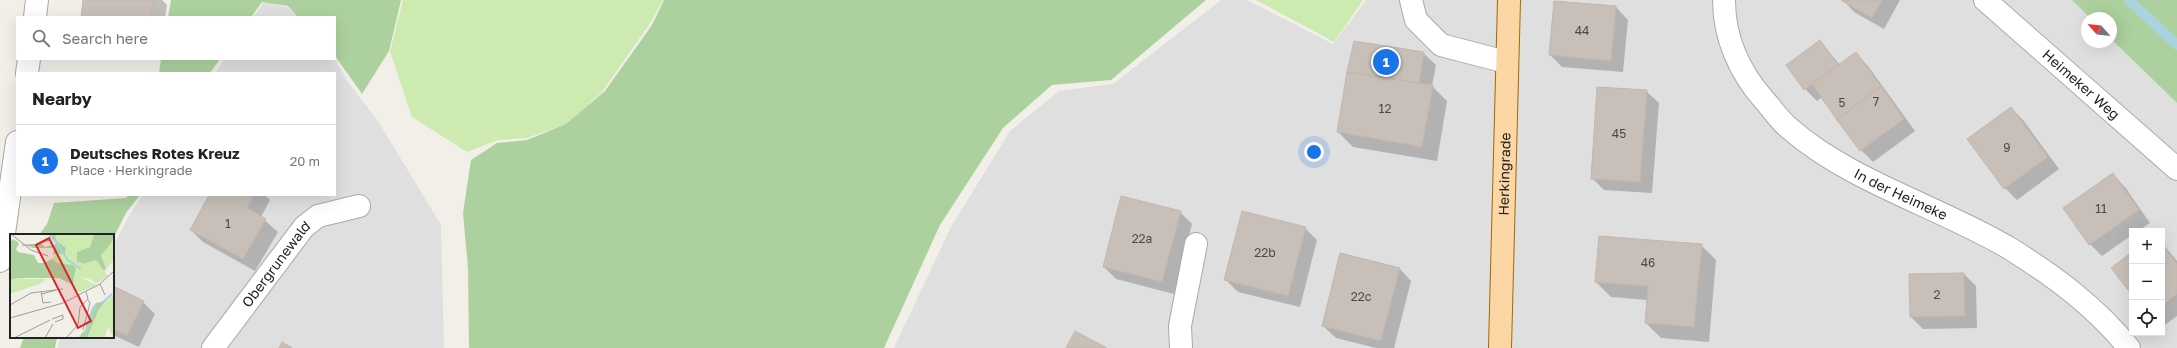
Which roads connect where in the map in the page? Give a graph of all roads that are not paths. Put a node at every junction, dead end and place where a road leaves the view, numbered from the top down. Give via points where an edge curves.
1 (37, 0) edge
2 (1411, 0) edge
3 (1509, 0) edge
4 (1724, 0) edge
5 (1985, 0) edge
6 (35, 16) edge
7 (29, 60) edge
8 (1506, 62) junction
9 (27, 72) edge
10 (16, 149) edge
11 (2177, 168) edge
12 (359, 206) dead end
13 (1196, 244) dead end
14 (0, 261) edge
15 (213, 348) edge
16 (1181, 348) edge
17 (1500, 348) edge
18 (2129, 348) edge

1 - 6 street
2 - 8 street via 1416,20 1441,45
3 - 8 main road, Herkingrade
4 - 18 street, In der Heimeke via 1731,43 1739,66 1753,88 1788,128 1825,155 1862,176 2007,248 2057,279 2089,305
5 - 11 street, Heimeker Weg
7 - 9 street
8 - 17 main road, Herkingrade
10 - 14 street
12 - 15 street, Obergrunewald via 318,216 304,227
13 - 16 street via 1180,326

